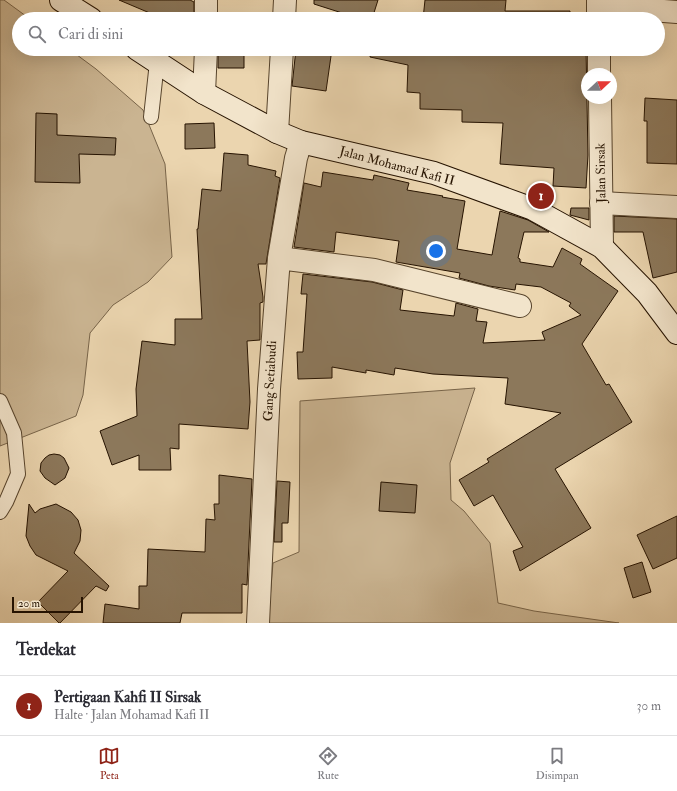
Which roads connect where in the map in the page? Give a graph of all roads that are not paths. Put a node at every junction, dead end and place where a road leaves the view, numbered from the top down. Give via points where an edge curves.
1 (206, 0) edge
2 (285, 0) edge
3 (598, 8) edge
4 (206, 12) edge
5 (284, 12) edge
6 (677, 12) edge
7 (148, 56) edge
8 (206, 56) edge
9 (282, 56) edge
10 (599, 56) edge
11 (157, 62) junction
12 (599, 68) edge
13 (204, 93) junction
14 (600, 104) edge
15 (152, 117) dead end
16 (278, 132) junction
17 (301, 142) junction
18 (601, 203) junction
19 (677, 207) edge
20 (602, 247) junction
21 (279, 258) junction
22 (520, 306) dead end
23 (677, 333) edge
24 (0, 401) edge
25 (0, 512) edge
26 (258, 623) edge

1 - 4 street
2 - 5 street
3 - 6 street
7 - 11 street, Jalan Mohamad Kafi II
8 - 13 street
9 - 16 street
10 - 12 street
11 - 13 street, Jalan Mohamad Kafi II
11 - 15 lane
13 - 16 street, Jalan Mohamad Kafi II
14 - 18 street, Jalan Sirsak
16 - 17 street, Jalan Mohamad Kafi II
17 - 20 street, Jalan Mohamad Kafi II via 434,173 533,209
17 - 21 street, Gang Setiabudi
18 - 19 street
18 - 20 street, Jalan Sirsak
20 - 23 street, Jalan Mohamad Kafi II via 647,293
21 - 22 street via 374,270
21 - 26 street, Gang Setiabudi via 269,389
24 - 25 lane via 14,433 18,474

